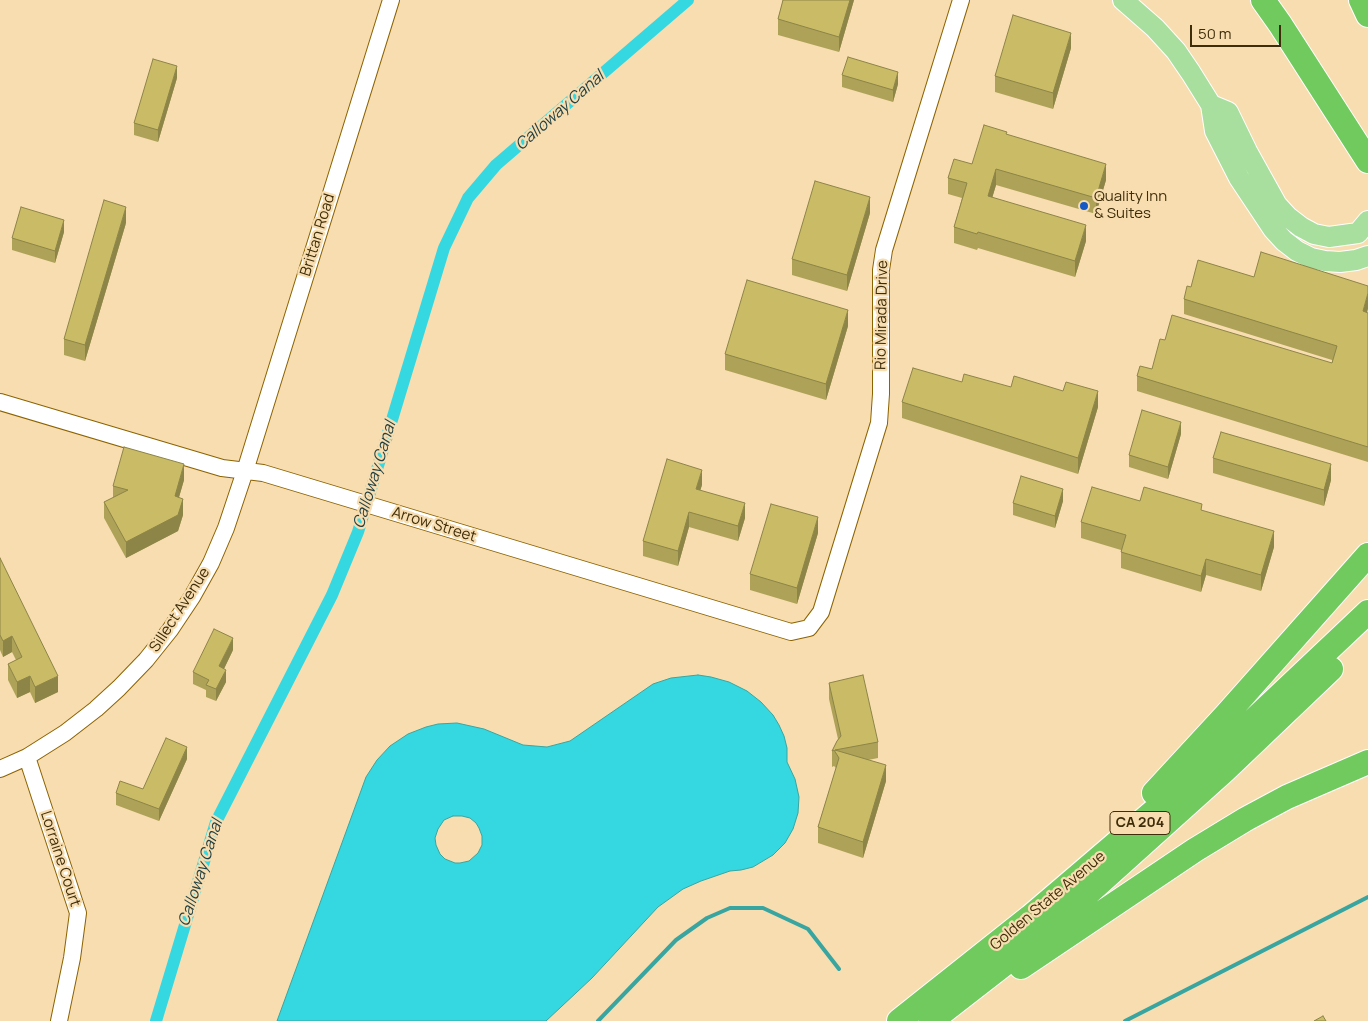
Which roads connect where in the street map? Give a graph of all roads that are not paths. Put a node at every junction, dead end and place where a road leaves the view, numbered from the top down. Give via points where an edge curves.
1 (391, 0) edge
2 (961, 0) edge
3 (1124, 0) edge
4 (1263, 0) edge
5 (1361, 0) edge
6 (1368, 15) edge
7 (1211, 104) junction
8 (1368, 161) edge
9 (1368, 221) edge
10 (1368, 256) edge
11 (0, 402) edge
12 (245, 470) junction
13 (1368, 555) edge
14 (1368, 612) edge
15 (810, 628) joint
16 (1368, 634) edge
17 (27, 757) junction
18 (1368, 762) edge
19 (0, 769) edge
20 (1074, 880) junction
21 (59, 1021) edge
22 (899, 1021) edge
23 (931, 1021) edge
24 (938, 1021) edge

1 - 12 street, Brittan Road
2 - 15 street, Rio Mirada Drive via 884,250 878,423 821,612
3 - 7 main road via 1176,52
4 - 8 highway
5 - 6 highway
7 - 9 main road via 1228,112 1277,205 1301,227 1329,237 1358,233
7 - 10 main road via 1215,131 1239,178 1284,241 1310,258 1325,261 1340,262
11 - 12 street, Arrow Street via 222,468
12 - 15 street, Arrow Street via 356,500 791,632
12 - 17 street, Sillect Avenue via 211,563 170,630 108,699 65,733
13 - 20 highway
14 - 20 highway, Golden State Avenue / CA 204 via 1188,782
16 - 23 highway, Golden State Avenue / CA 204 via 1117,868 1014,956
17 - 19 street, Sillect Avenue
17 - 21 street, Lorraine Court via 78,913
18 - 24 highway via 1287,797 1239,823
20 - 22 highway, Golden State Avenue / CA 204

